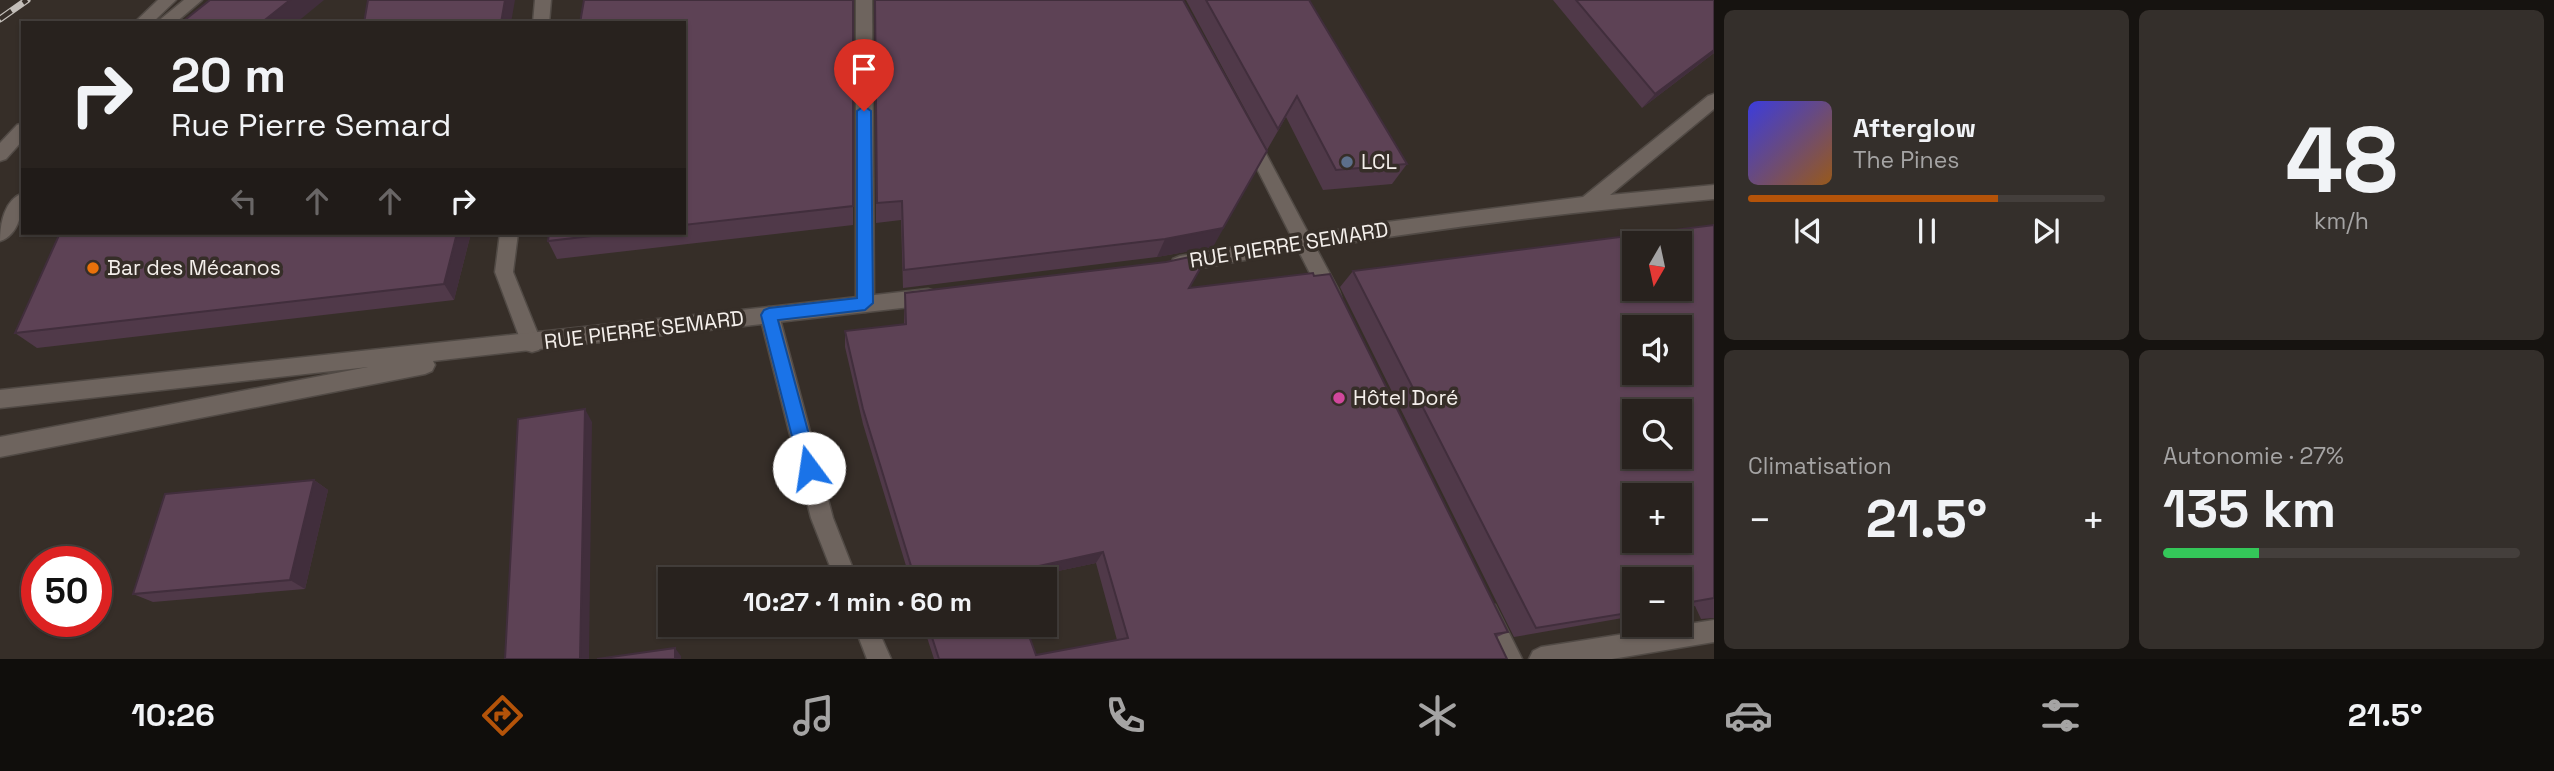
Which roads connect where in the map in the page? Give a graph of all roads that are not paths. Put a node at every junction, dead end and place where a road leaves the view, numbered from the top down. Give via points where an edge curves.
1 (168, 0) edge
2 (194, 0) edge
3 (543, 0) edge
4 (864, 0) edge
5 (144, 21) edge
6 (166, 21) edge
7 (541, 21) edge
8 (1714, 100) edge
9 (1240, 121) edge
10 (21, 129) edge
11 (21, 130) edge
12 (0, 142) edge
13 (0, 154) edge
14 (1714, 192) edge
15 (1588, 202) junction
16 (21, 203) edge
17 (0, 234) edge
18 (509, 235) edge
19 (1304, 239) junction
20 (1157, 268) edge
21 (940, 295) edge
22 (865, 303) junction
23 (1340, 313) edge
24 (769, 315) junction
25 (532, 344) junction
26 (0, 398) edge
27 (0, 447) edge
28 (841, 567) edge
29 (1479, 597) edge
30 (1714, 631) edge
31 (870, 637) edge
32 (879, 659) edge
33 (1510, 659) edge
34 (1541, 659) edge

1 - 5 street
2 - 6 street
3 - 7 street
4 - 22 street
8 - 15 street
9 - 19 street
10 - 12 street
11 - 13 street
14 - 15 street, RUE PIERRE SEMARD
15 - 19 street, RUE PIERRE SEMARD
16 - 17 street
18 - 25 street via 504,272
19 - 20 street, RUE PIERRE SEMARD
19 - 23 street
21 - 22 street, RUE PIERRE SEMARD
22 - 24 street, RUE PIERRE SEMARD
24 - 25 street, RUE PIERRE SEMARD
24 - 28 street via 822,518
25 - 26 street, RUE PIERRE SEMARD
25 - 27 street, RUE PIERRE SEMARD
29 - 33 street
30 - 34 street
31 - 32 street

